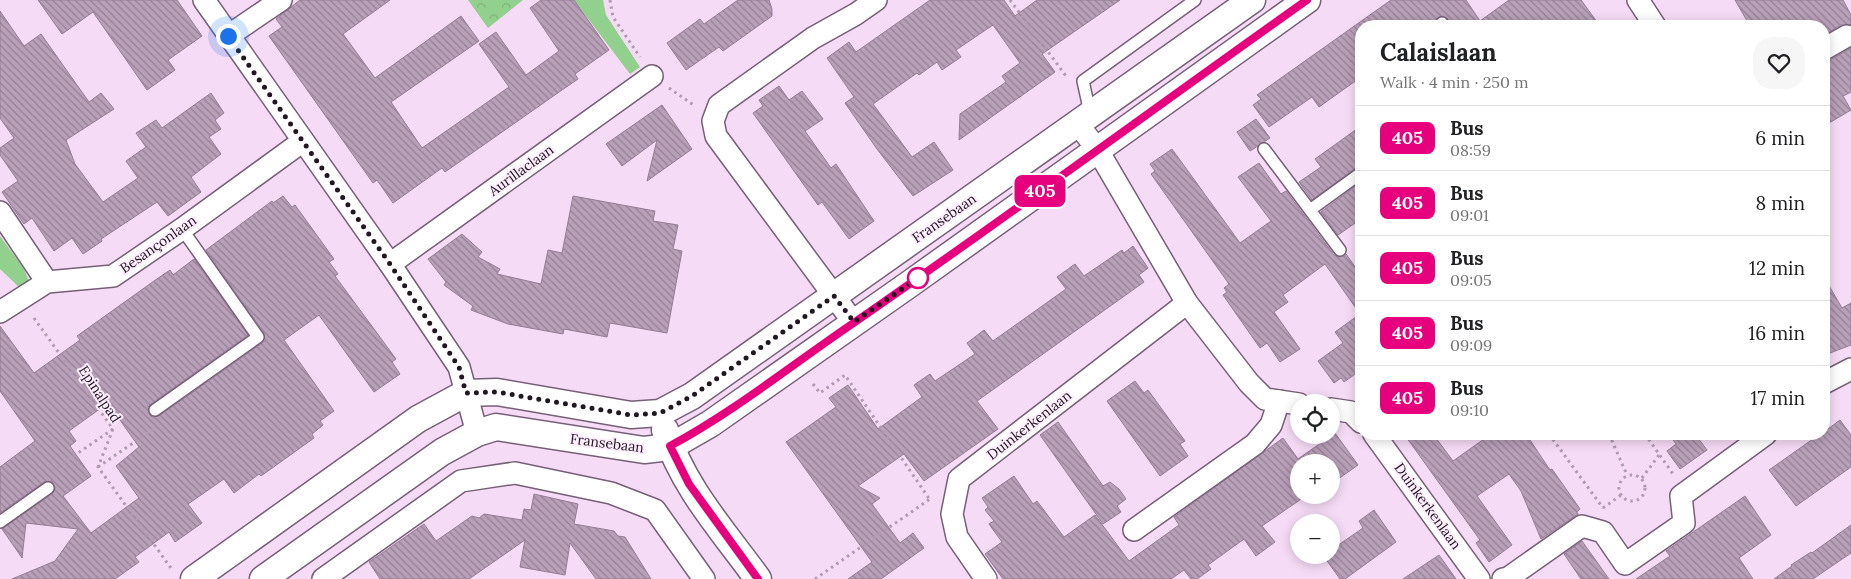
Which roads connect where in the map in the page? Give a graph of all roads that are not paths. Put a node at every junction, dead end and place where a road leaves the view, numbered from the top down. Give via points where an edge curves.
1 (204, 0) edge
2 (281, 0) edge
3 (876, 0) edge
4 (1195, 0) edge
5 (1252, 0) edge
6 (1307, 0) edge
7 (1638, 0) edge
8 (1651, 20) edge
9 (228, 36) junction
10 (1847, 36) dead end
11 (1830, 46) edge
12 (652, 76) road end
13 (1084, 118) junction
14 (303, 141) junction
15 (1097, 149) junction
16 (1264, 149) dead end
17 (1355, 177) edge
18 (1310, 210) junction
19 (0, 212) edge
20 (182, 229) junction
21 (1340, 250) dead end
22 (390, 264) junction
23 (47, 282) junction
24 (834, 296) junction
25 (1187, 303) junction
26 (0, 312) edge
27 (854, 322) junction
28 (1851, 369) edge
29 (1830, 380) edge
30 (466, 393) junction
31 (1289, 403) edge
32 (155, 410) road end
33 (660, 413) junction
34 (477, 434) junction
35 (1378, 440) edge
36 (1758, 440) edge
37 (670, 446) junction
38 (48, 488) road end
39 (0, 522) edge
40 (1134, 530) dead end
41 (184, 575) edge
42 (262, 579) edge
43 (323, 579) edge
44 (704, 579) edge
45 (758, 579) edge
46 (986, 579) edge
47 (1480, 579) edge
48 (1502, 579) edge

1 - 9 street
2 - 9 street
3 - 24 street via 813,38 719,105 713,121 716,136
4 - 13 lane via 1083,81
5 - 13 street, Fransebaan
6 - 15 street, Fransebaan
7 - 8 street
9 - 14 street
10 - 11 street
12 - 22 street, Aurillaclaan
13 - 15 street
13 - 24 street, Fransebaan
14 - 20 street, Besançonlaan
14 - 22 street
15 - 25 street
15 - 27 street, Fransebaan
16 - 18 lane
17 - 18 lane
18 - 21 lane
19 - 23 street
20 - 23 street, Besançonlaan via 112,276
20 - 32 lane via 258,337
22 - 30 street via 459,367
23 - 26 street, Besançonlaan
24 - 27 street
24 - 33 street, Fransebaan via 692,396
25 - 31 street via 1265,399
25 - 46 street, Duinkerkenlaan via 959,478 952,514 956,537
27 - 37 street, Fransebaan via 710,424
28 - 29 street
30 - 33 street, Fransebaan via 497,392 631,415
30 - 34 street
30 - 41 street, Fransebaan via 418,419
31 - 40 street via 1255,444
33 - 37 street
34 - 37 street, Fransebaan via 496,427 644,450
34 - 42 street, Fransebaan via 442,452
35 - 47 street, Duinkerkenlaan
36 - 48 street via 1681,496 1684,523 1625,564 1602,532 1582,526
37 - 45 street via 689,484
38 - 39 lane
43 - 44 street via 461,481 515,473 611,493 655,510

